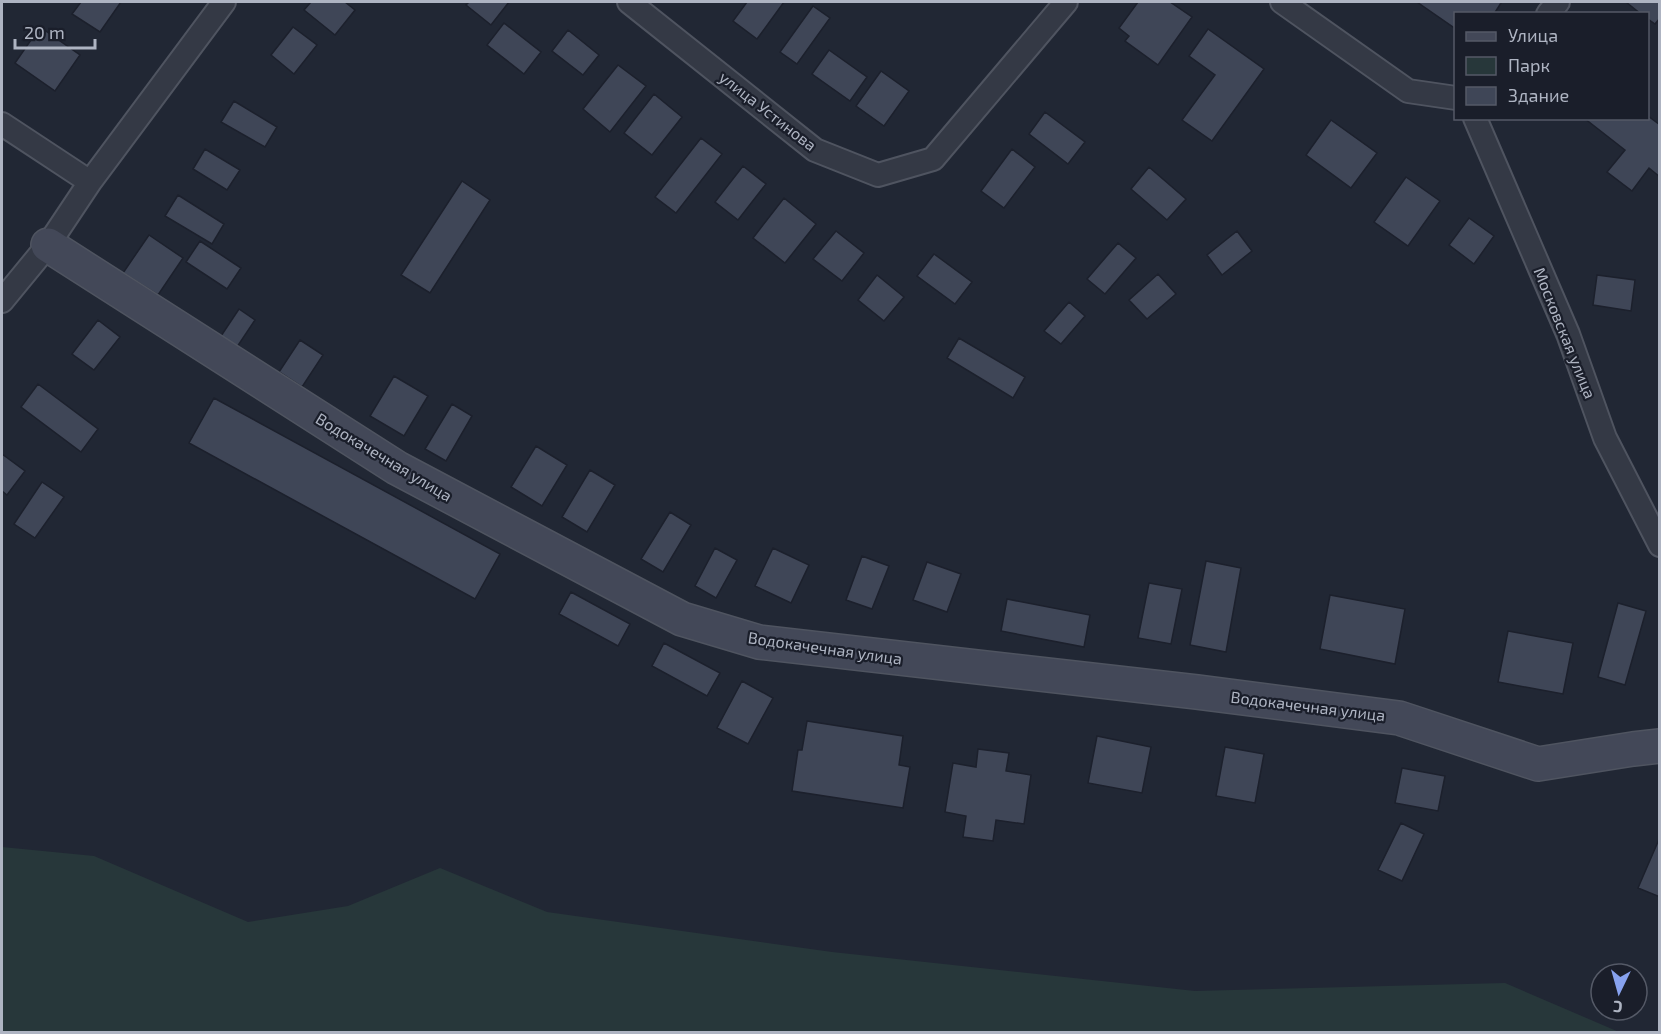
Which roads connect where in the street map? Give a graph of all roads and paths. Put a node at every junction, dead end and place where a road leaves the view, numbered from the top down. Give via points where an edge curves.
1 (224, 2) edge
2 (629, 2) edge
3 (1066, 2) edge
4 (1282, 2) edge
5 (1454, 98) edge
6 (1476, 120) edge
7 (2, 124) edge
8 (90, 182) junction
9 (48, 245) junction
10 (2, 301) edge
11 (1659, 545) edge
12 (1659, 746) edge

1 - 8 street
2 - 3 street, улица Устинова via 815,150 878,176 933,159
4 - 5 street via 1408,91
6 - 11 street, Московская улица via 1568,334 1605,438
7 - 8 street
8 - 9 street
9 - 10 street
9 - 12 street, Водокачечная улица via 397,468 682,619 759,642 1399,718 1538,764

